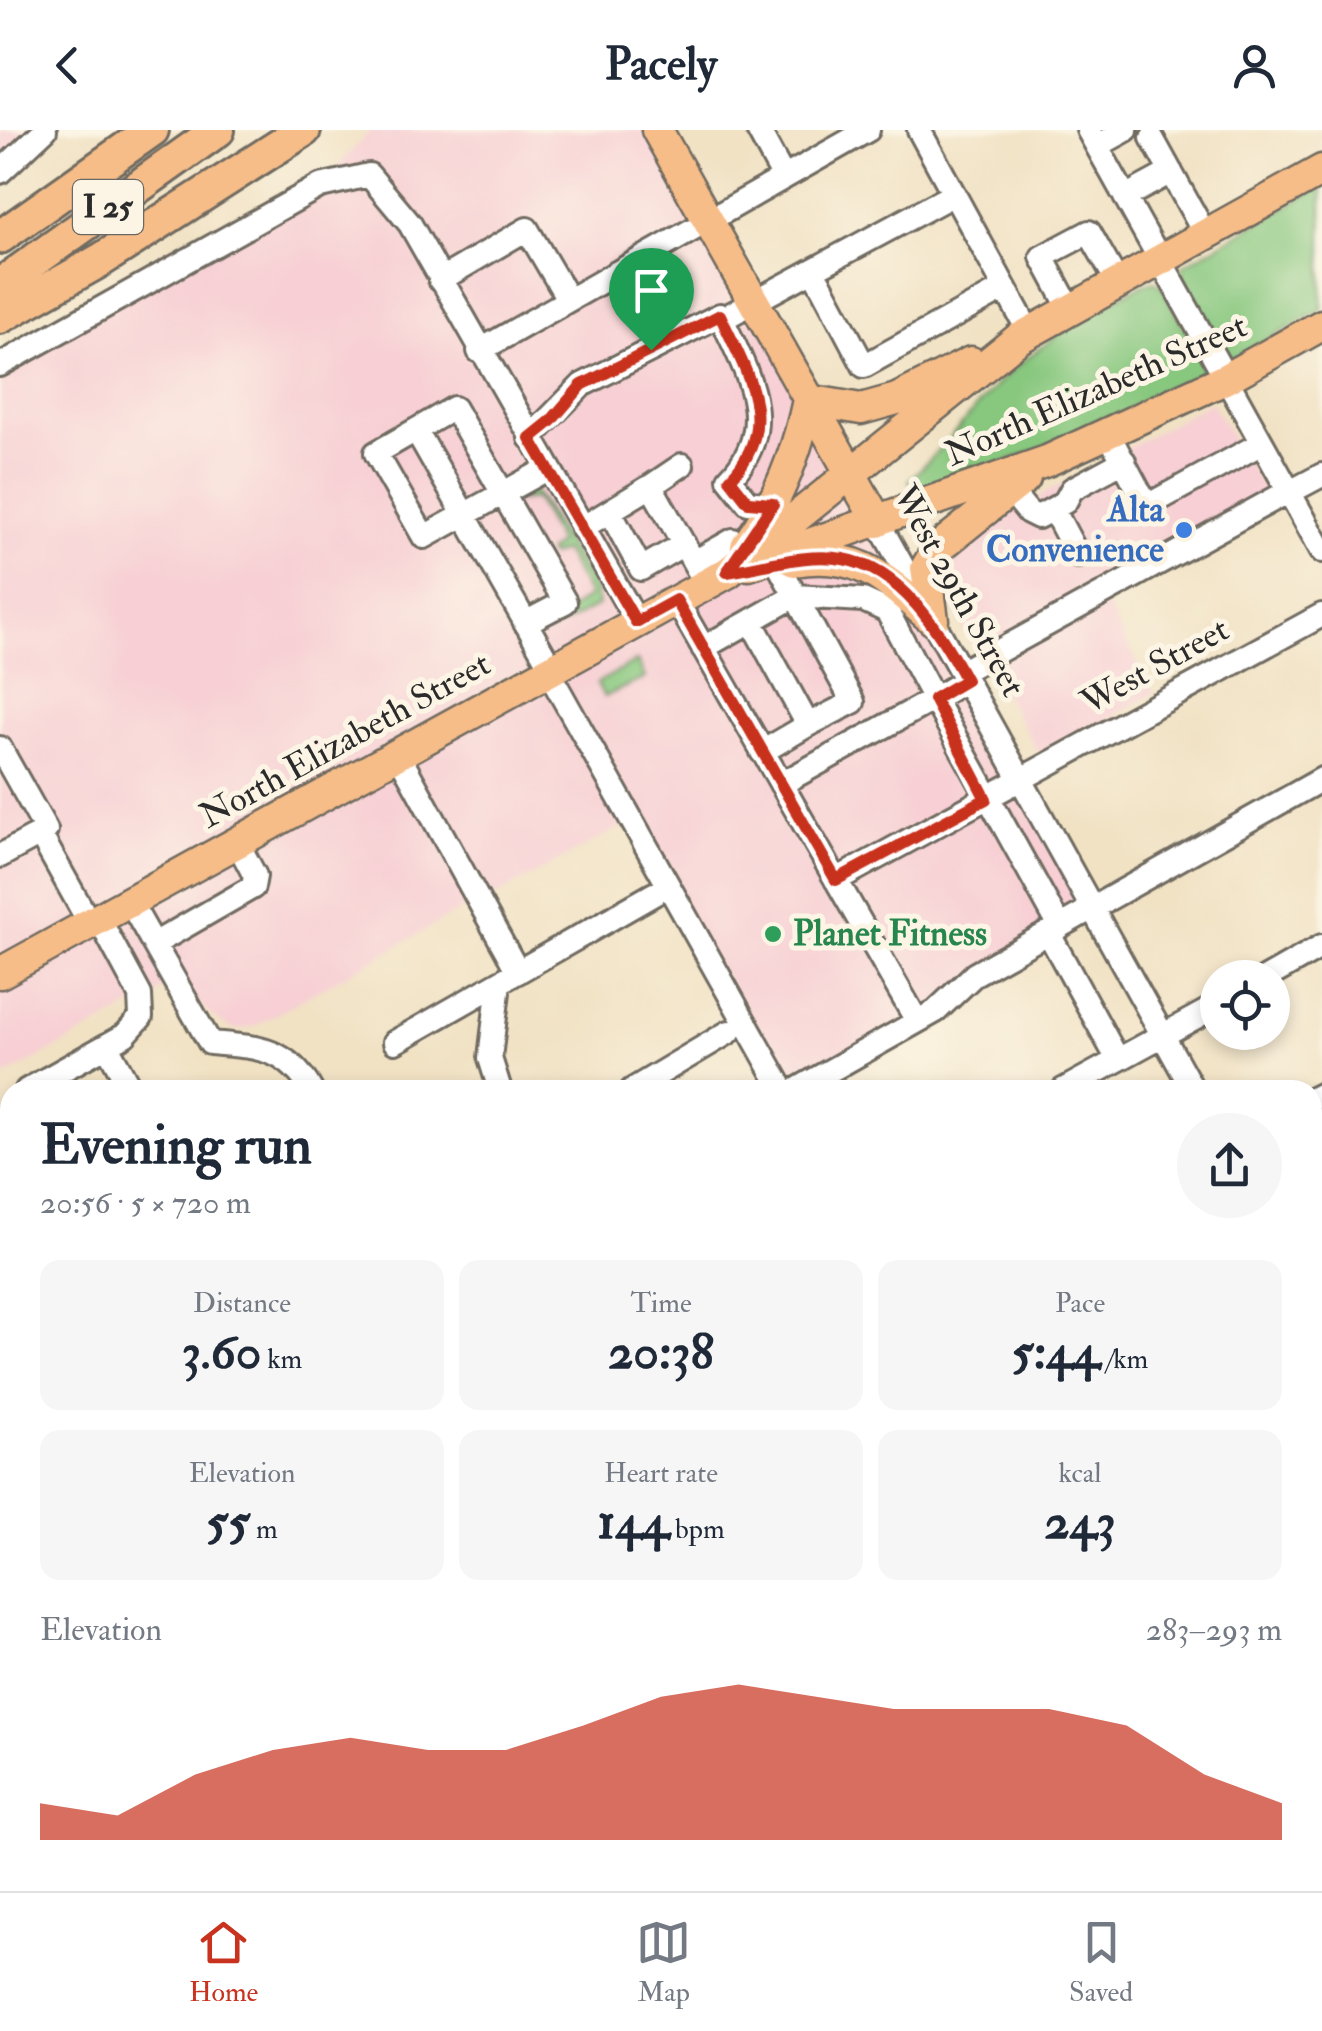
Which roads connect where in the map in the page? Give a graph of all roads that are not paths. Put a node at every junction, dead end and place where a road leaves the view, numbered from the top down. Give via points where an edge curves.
1 (44, 130) edge
2 (152, 130) edge
3 (218, 130) edge
4 (304, 130) edge
5 (758, 130) edge
6 (868, 130) edge
7 (920, 130) edge
8 (1126, 130) edge
9 (665, 133) edge
10 (1093, 138) edge
11 (1152, 138) dead end
12 (1322, 170) edge
13 (0, 172) edge
14 (1171, 172) junction
15 (783, 176) junction
16 (954, 194) junction
17 (1125, 197) junction
18 (708, 217) junction
19 (1206, 234) junction
20 (0, 237) edge
21 (1160, 259) junction
22 (813, 270) junction
23 (440, 280) junction
24 (1118, 283) junction
25 (0, 285) edge
26 (1006, 288) junction
27 (568, 299) junction
28 (755, 302) junction
29 (1070, 309) junction
30 (0, 317) edge
31 (722, 319) junction
32 (1322, 325) edge
33 (1024, 335) junction
34 (479, 351) junction
35 (0, 366) edge
36 (1225, 379) junction
37 (808, 400) junction
38 (416, 430) junction
39 (1108, 433) junction
40 (530, 438) junction
41 (1262, 443) junction
42 (1047, 461) junction
43 (1124, 461) junction
44 (682, 466) dead end
45 (547, 469) junction
46 (852, 475) junction
47 (1322, 475) edge
48 (651, 486) junction
49 (1010, 490) junction
50 (1290, 492) junction
51 (503, 493) junction
52 (773, 504) junction
53 (1053, 509) junction
54 (610, 512) junction
55 (464, 514) junction
56 (878, 522) junction
57 (582, 528) junction
58 (625, 539) junction
59 (1322, 550) edge
60 (597, 554) junction
61 (1078, 556) dead end
62 (710, 564) junction
63 (778, 564) junction
64 (641, 569) junction
65 (614, 583) junction
66 (796, 596) junction
67 (676, 600) junction
68 (1322, 615) edge
69 (933, 620) junction
70 (751, 621) junction
71 (636, 622) junction
72 (525, 623) junction
73 (702, 648) junction
74 (550, 670) junction
75 (964, 676) junction
76 (934, 699) junction
77 (808, 725) junction
78 (0, 748) edge
79 (762, 752) junction
80 (398, 754) junction
81 (1021, 780) junction
82 (1322, 780) edge
83 (780, 784) junction
84 (986, 799) junction
85 (40, 834) junction
86 (237, 842) junction
87 (0, 856) edge
88 (836, 880) junction
89 (654, 894) dead end
90 (130, 902) junction
91 (1092, 909) junction
92 (94, 921) junction
93 (1054, 930) junction
94 (154, 944) junction
95 (1322, 946) edge
96 (1290, 964) edge
97 (0, 973) edge
98 (508, 977) junction
99 (1200, 1014) edge
100 (917, 1021) junction
101 (729, 1032) dead end
102 (1162, 1036) junction
103 (395, 1042) dead end
104 (107, 1046) junction
105 (1118, 1060) junction
106 (45, 1080) edge
107 (126, 1080) edge
108 (305, 1080) edge
109 (497, 1080) edge
110 (649, 1080) edge
111 (777, 1080) edge
112 (814, 1080) edge
113 (1081, 1080) edge
114 (1187, 1080) edge

1 - 13 street
2 - 20 highway, I 25
3 - 25 highway, I 25
4 - 30 highway
5 - 15 street
6 - 15 street
7 - 16 street
8 - 10 street
9 - 18 main road, West 29th Street
10 - 17 street
11 - 14 street
12 - 19 main road, North Elizabeth Street
14 - 17 street
14 - 19 street
15 - 18 street
16 - 22 street
16 - 26 street
17 - 21 street
18 - 27 street
18 - 28 main road, West 29th Street
19 - 21 main road, North Elizabeth Street
21 - 24 main road, North Elizabeth Street
21 - 36 street
22 - 26 street via 864,366
22 - 28 street
23 - 27 street via 528,229
23 - 34 street
23 - 35 street via 410,224 369,176 320,186
24 - 29 main road, North Elizabeth Street
24 - 29 street via 1089,232 1042,257
26 - 33 street
27 - 34 street
28 - 31 street
28 - 37 main road, West 29th Street
29 - 33 main road, North Elizabeth Street
31 - 40 street via 582,385
31 - 52 street via 760,414 746,463 730,479 748,502
32 - 36 main road, North Elizabeth Street
33 - 37 main road via 879,404 861,409
33 - 46 main road, North Elizabeth Street
34 - 40 street
36 - 39 main road, North Elizabeth Street
36 - 41 street
37 - 46 main road, West 29th Street
37 - 52 main road via 798,447
38 - 51 street via 454,408
38 - 55 street
38 - 55 street via 376,453 424,537
39 - 42 main road, North Elizabeth Street
39 - 43 street
40 - 45 street
41 - 43 street via 1148,506
41 - 50 street
42 - 49 main road
42 - 56 main road, North Elizabeth Street
43 - 53 street via 1072,489
44 - 48 street
45 - 51 street
45 - 57 street
46 - 56 main road, West 29th Street
46 - 62 main road, North Elizabeth Street
47 - 50 street
48 - 54 street
48 - 62 street
49 - 53 street via 1038,517
49 - 69 main road via 938,548 926,568
50 - 59 street
50 - 75 street
51 - 55 street
51 - 72 street via 565,602
52 - 62 main road
53 - 61 street
54 - 57 street
54 - 58 street
55 - 72 street
56 - 62 main road, North Elizabeth Street
56 - 69 street, West 29th Street
57 - 60 street
58 - 60 street
58 - 64 street
60 - 65 street
62 - 63 main road
62 - 64 street
62 - 67 main road, North Elizabeth Street
63 - 66 street
63 - 69 main road via 814,558 859,564
64 - 65 street
65 - 71 street
66 - 70 street
66 - 76 street via 863,600 886,610
66 - 77 street via 853,702
67 - 71 main road, North Elizabeth Street
67 - 73 street
68 - 81 street, West Street
69 - 75 street, West 29th Street
70 - 73 street
70 - 77 street
71 - 74 main road, North Elizabeth Street
72 - 74 street
73 - 79 street
74 - 80 main road, North Elizabeth Street
74 - 111 street
75 - 76 street
75 - 81 street, West 29th Street
76 - 83 street
76 - 84 street
77 - 79 street
78 - 85 street via 46,830
79 - 83 street
80 - 86 main road, North Elizabeth Street
80 - 98 street
81 - 84 street, West Street
81 - 91 street, West 29th Street
82 - 91 street
83 - 88 street
84 - 88 street, West Street
84 - 93 street
85 - 87 street
85 - 92 street
86 - 90 main road, North Elizabeth Street
86 - 94 street via 253,887
88 - 100 street
89 - 98 street
90 - 92 main road, North Elizabeth Street
90 - 94 street
91 - 93 street
91 - 102 street, West 29th Street
92 - 97 main road, North Elizabeth Street
92 - 104 street via 140,996 141,1017
93 - 100 street via 975,974
93 - 105 street
94 - 108 street via 210,1043 262,1047 298,1067
95 - 96 street
98 - 103 street
98 - 109 street via 490,1058
99 - 102 street
100 - 112 street
101 - 110 street
102 - 105 street
102 - 114 street, West 29th Street
104 - 106 street
104 - 107 street
105 - 113 street

